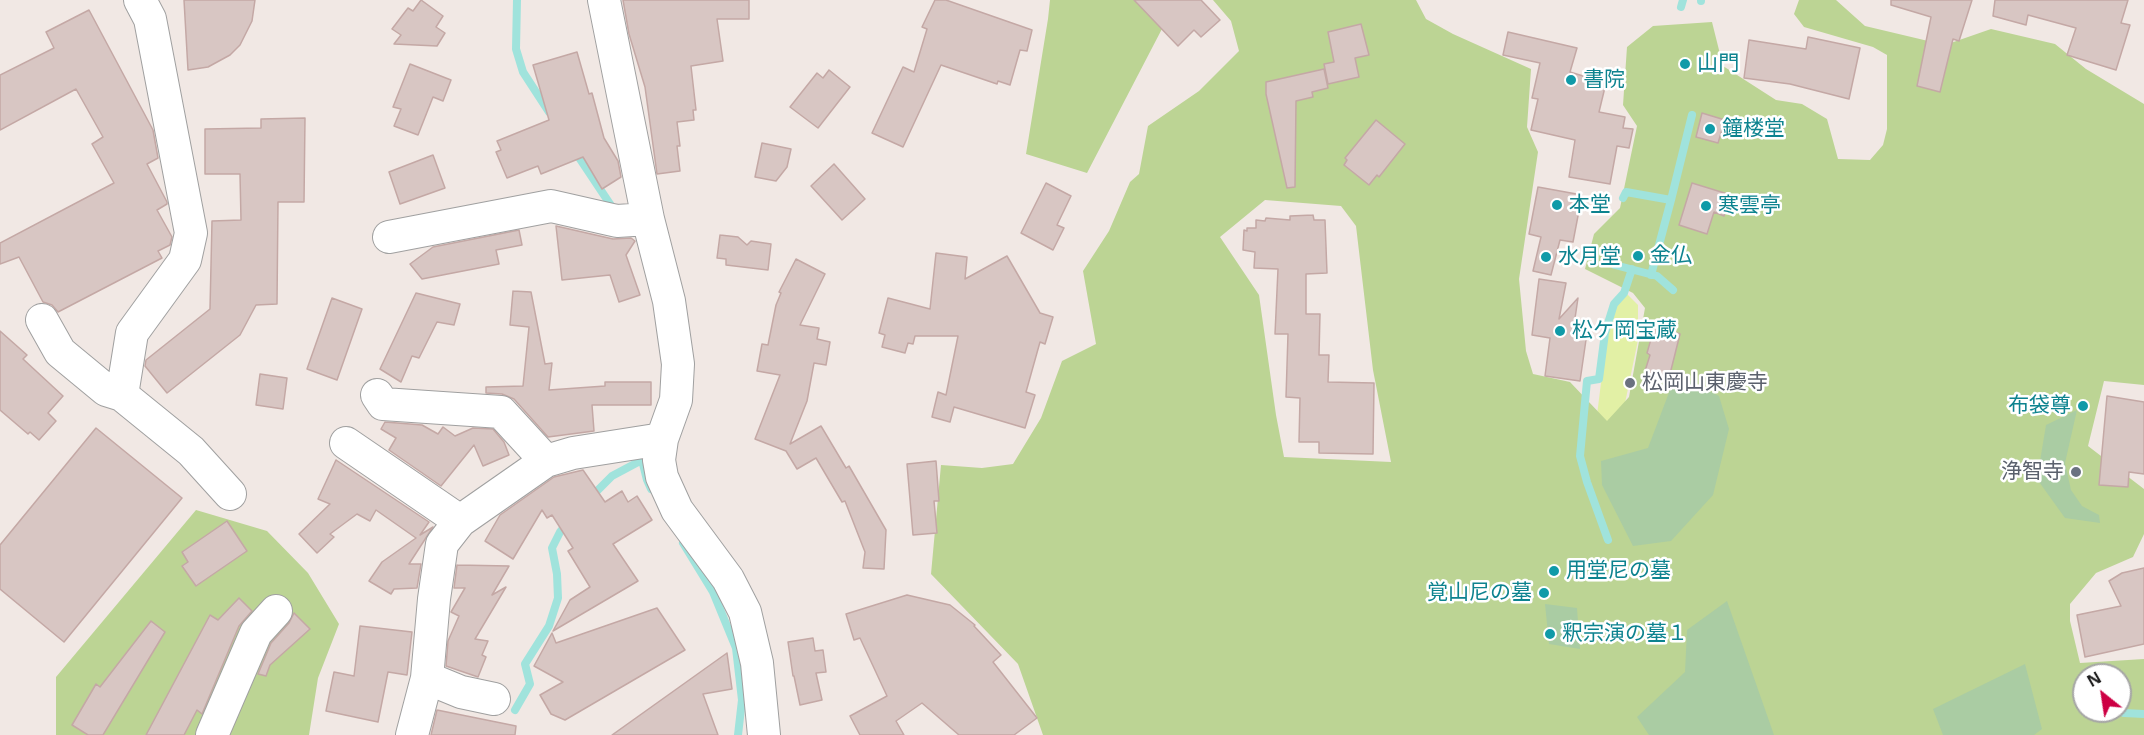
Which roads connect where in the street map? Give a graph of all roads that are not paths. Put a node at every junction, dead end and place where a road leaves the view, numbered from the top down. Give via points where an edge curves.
1 (140, 0) edge
2 (604, 0) edge
3 (648, 219) junction
4 (389, 237) dead end
5 (42, 320) dead end
6 (122, 395) junction
7 (376, 395) dead end
8 (662, 439) junction
9 (346, 444) dead end
10 (546, 461) junction
11 (230, 494) dead end
12 (460, 521) junction
13 (276, 611) dead end
14 (427, 678) junction
15 (494, 699) dead end
16 (212, 735) edge
17 (412, 735) edge
18 (765, 735) edge

1 - 6 street via 150,20 191,233 185,260 132,333
2 - 3 street
3 - 4 street via 617,221 551,206
3 - 8 street via 669,301 678,364 676,400
5 - 6 street via 60,352 106,390
6 - 11 street via 191,451
7 - 10 street via 383,404 501,412
8 - 10 street
8 - 18 street via 659,460 670,498 728,579 745,612 757,663
9 - 12 street
10 - 12 street
12 - 14 street via 442,544
13 - 16 street via 256,633
14 - 15 street via 461,692
14 - 17 street

